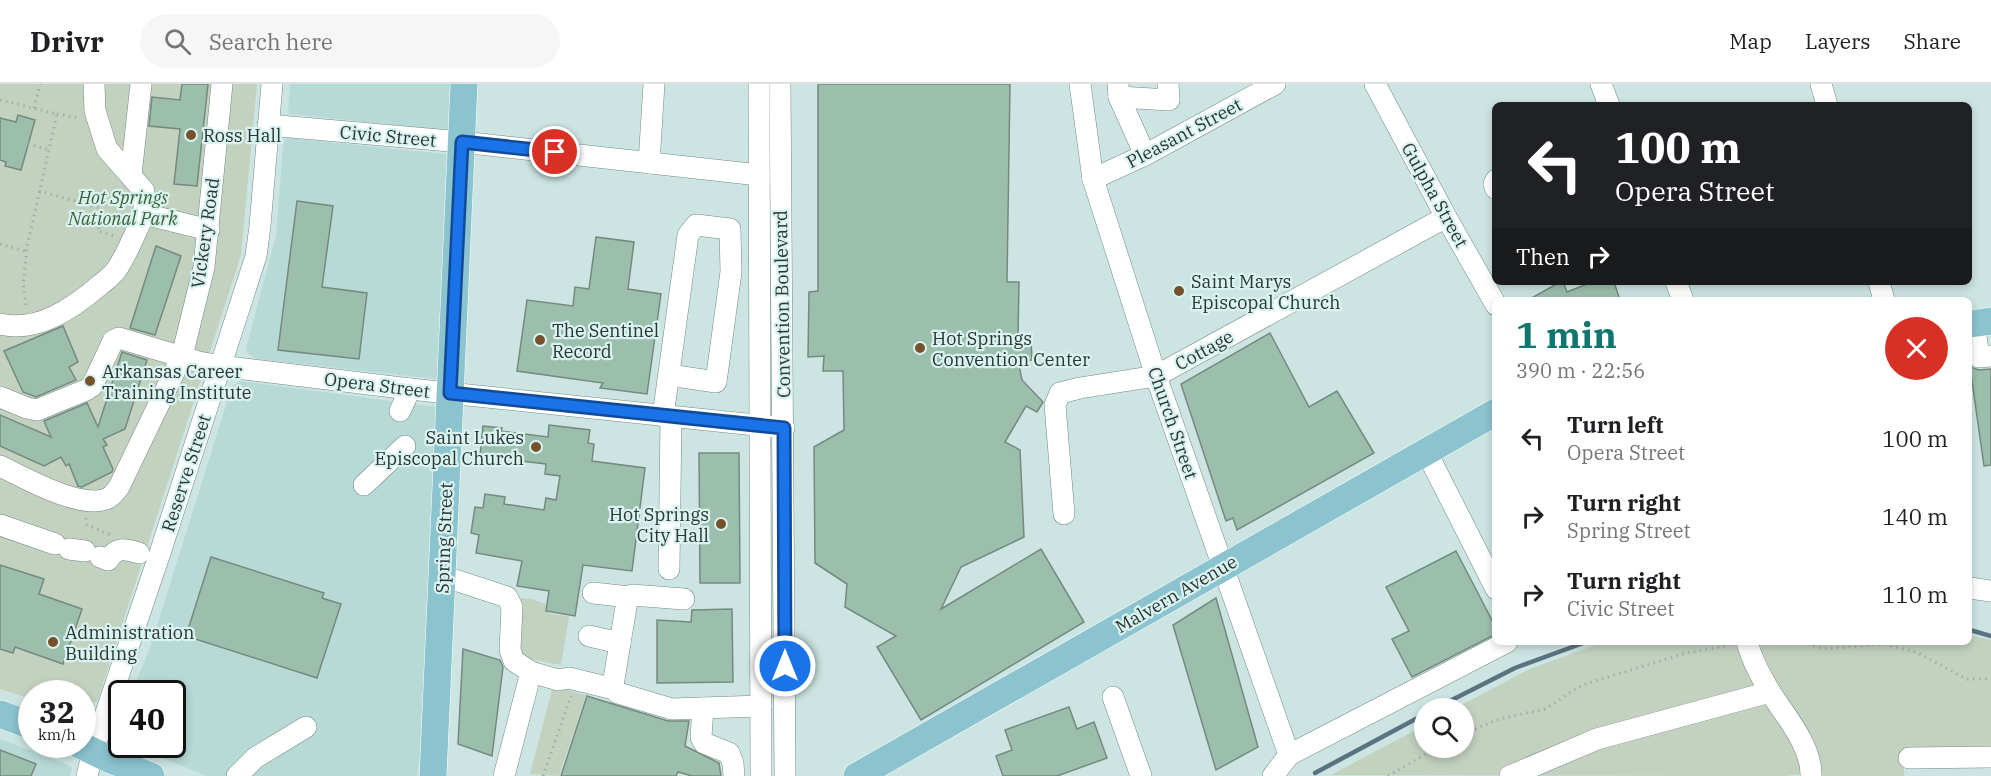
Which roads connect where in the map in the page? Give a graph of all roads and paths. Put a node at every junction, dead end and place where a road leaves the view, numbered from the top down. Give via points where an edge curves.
1 (40, 84) edge
2 (94, 84) edge
3 (141, 84) edge
4 (222, 84) edge
5 (272, 84) edge
6 (464, 84) edge
7 (654, 84) edge
8 (759, 84) edge
9 (780, 84) edge
10 (1080, 84) edge
11 (1167, 84) edge
12 (1275, 84) edge
13 (1375, 84) edge
14 (1601, 84) edge
15 (1821, 84) edge
16 (1119, 91) edge
17 (0, 100) edge
18 (1608, 102) edge
19 (1826, 102) edge
20 (34, 108) junction
21 (57, 114) junction
22 (85, 120) dead end
23 (268, 125) junction
24 (462, 142) junction
25 (28, 144) dead end
26 (49, 150) junction
27 (1145, 155) junction
28 (649, 163) junction
29 (131, 175) junction
30 (759, 175) junction
31 (1092, 179) junction
32 (39, 191) junction
33 (144, 214) junction
34 (1446, 217) junction
35 (208, 230) junction
36 (121, 238) dead end
37 (0, 244) edge
38 (26, 251) junction
39 (1495, 292) edge
40 (27, 312) dead end
41 (1978, 322) edge
42 (0, 324) edge
43 (182, 356) junction
44 (1991, 356) edge
45 (220, 366) junction
46 (669, 375) junction
47 (1156, 376) junction
48 (410, 389) junction
49 (450, 393) junction
50 (0, 397) edge
51 (400, 411) dead end
52 (1492, 414) edge
53 (667, 416) junction
54 (759, 426) junction
55 (784, 428) junction
56 (405, 446) dead end
57 (1427, 453) junction
58 (0, 466) edge
59 (364, 485) dead end
60 (1064, 514) dead end
61 (93, 516) dead end
62 (0, 525) edge
63 (120, 538) dead end
64 (139, 553) dead end
65 (1224, 567) junction
66 (669, 569) dead end
67 (443, 576) junction
68 (1492, 582) edge
69 (1972, 588) edge
70 (1991, 591) edge
71 (592, 592) dead end
72 (629, 597) junction
73 (684, 599) dead end
74 (589, 636) dead end
75 (620, 644) junction
76 (1501, 645) edge
77 (1729, 645) edge
78 (1742, 645) edge
79 (1811, 645) edge
80 (1872, 645) edge
81 (1888, 645) edge
82 (531, 672) junction
83 (1991, 679) edge
84 (577, 680) junction
85 (614, 689) junction
86 (1770, 692) junction
87 (1113, 698) dead end
88 (761, 706) junction
89 (704, 708) junction
90 (0, 714) edge
91 (18, 721) edge
92 (306, 727) dead end
93 (96, 730) edge
94 (1474, 730) edge
95 (1289, 755) junction
96 (1991, 757) edge
97 (94, 758) edge
98 (1418, 758) edge
99 (1909, 758) dead end
100 (441, 774) edge
101 (151, 776) edge
102 (237, 776) edge
103 (504, 776) edge
104 (543, 776) edge
105 (734, 776) edge
106 (761, 776) edge
107 (785, 776) edge
108 (857, 776) edge
109 (1141, 776) edge
110 (1274, 776) edge
111 (1388, 776) edge
112 (1510, 776) edge
113 (1811, 776) edge

1 - 20 path
2 - 29 street via 96,111 107,149
3 - 29 street
4 - 35 street, Vickery Road
5 - 23 street, Reserve Street
6 - 24 main road, Spring Street
7 - 28 street
8 - 30 street, Convention Boulevard
9 - 55 street, Convention Boulevard
10 - 31 street, Church Street
11 - 16 street via 1169,100
12 - 27 street, Pleasant Street
13 - 34 street, Gulpha Street
14 - 18 street
15 - 19 street
16 - 27 street
17 - 20 path
20 - 21 path
21 - 22 path
21 - 26 path
23 - 24 street, Civic Street
23 - 45 street, Reserve Street via 256,256
24 - 28 street, Civic Street
24 - 49 main road, Spring Street
25 - 26 path
26 - 32 path
27 - 31 street, Pleasant Street
28 - 30 street, Civic Street
29 - 33 street via 144,191
30 - 54 street, Convention Boulevard
31 - 47 street, Church Street
32 - 36 path via 100,208 103,214 98,231
32 - 38 path
33 - 35 street
33 - 42 street via 116,271 80,302 31,325
34 - 39 street, Gulpha Street
34 - 47 street, Cottage
35 - 43 street, Vickery Road via 204,267
37 - 38 path
38 - 40 path via 23,284
41 - 44 street via 1979,357
43 - 45 street, Opera Street
43 - 50 street, Opera Street via 119,338 113,341 92,386 86,390 37,410
43 - 58 street, Vickery Road via 120,487 111,497 87,501
45 - 48 street, Opera Street
45 - 93 street, Reserve Street via 157,564
46 - 46 street via 688,235 696,225 730,229 731,272 716,382
46 - 53 street
47 - 60 street, Cottage via 1060,393 1055,405
47 - 65 street, Church Street
48 - 49 street, Opera Street
48 - 51 street
49 - 53 street, Opera Street
49 - 67 main road, Spring Street
52 - 57 main road, Malvern Avenue
53 - 54 street, Opera Street
53 - 66 street
54 - 55 street, Opera Street
54 - 88 street, Convention Boulevard
55 - 107 street, Convention Boulevard
56 - 59 street
57 - 65 main road, Malvern Avenue
57 - 68 street
61 - 63 path via 85,518 87,525
62 - 64 street via 87,555 121,549
65 - 95 street, Church Street
65 - 108 main road, Malvern Avenue
67 - 82 street via 507,597 512,607 510,650 514,661
67 - 100 main road, Spring Street
69 - 70 street
71 - 72 street
72 - 73 street
72 - 75 street
74 - 75 street
75 - 85 street
76 - 95 street
77 - 94 path via 1686,653 1582,685 1545,709 1498,719
78 - 86 street
79 - 80 path via 1823,649
81 - 83 path via 1916,652 1967,679
82 - 84 street via 558,680
82 - 103 street
84 - 85 street
84 - 104 path
85 - 89 street via 672,709
86 - 112 street via 1597,739
86 - 113 street via 1794,728 1812,766
87 - 109 street
88 - 89 street
88 - 106 street, Convention Boulevard
89 - 105 street via 701,737 704,743 729,753
90 - 91 main road
92 - 102 street via 255,758
95 - 110 street
96 - 99 street
97 - 101 main road via 111,760
98 - 111 path

